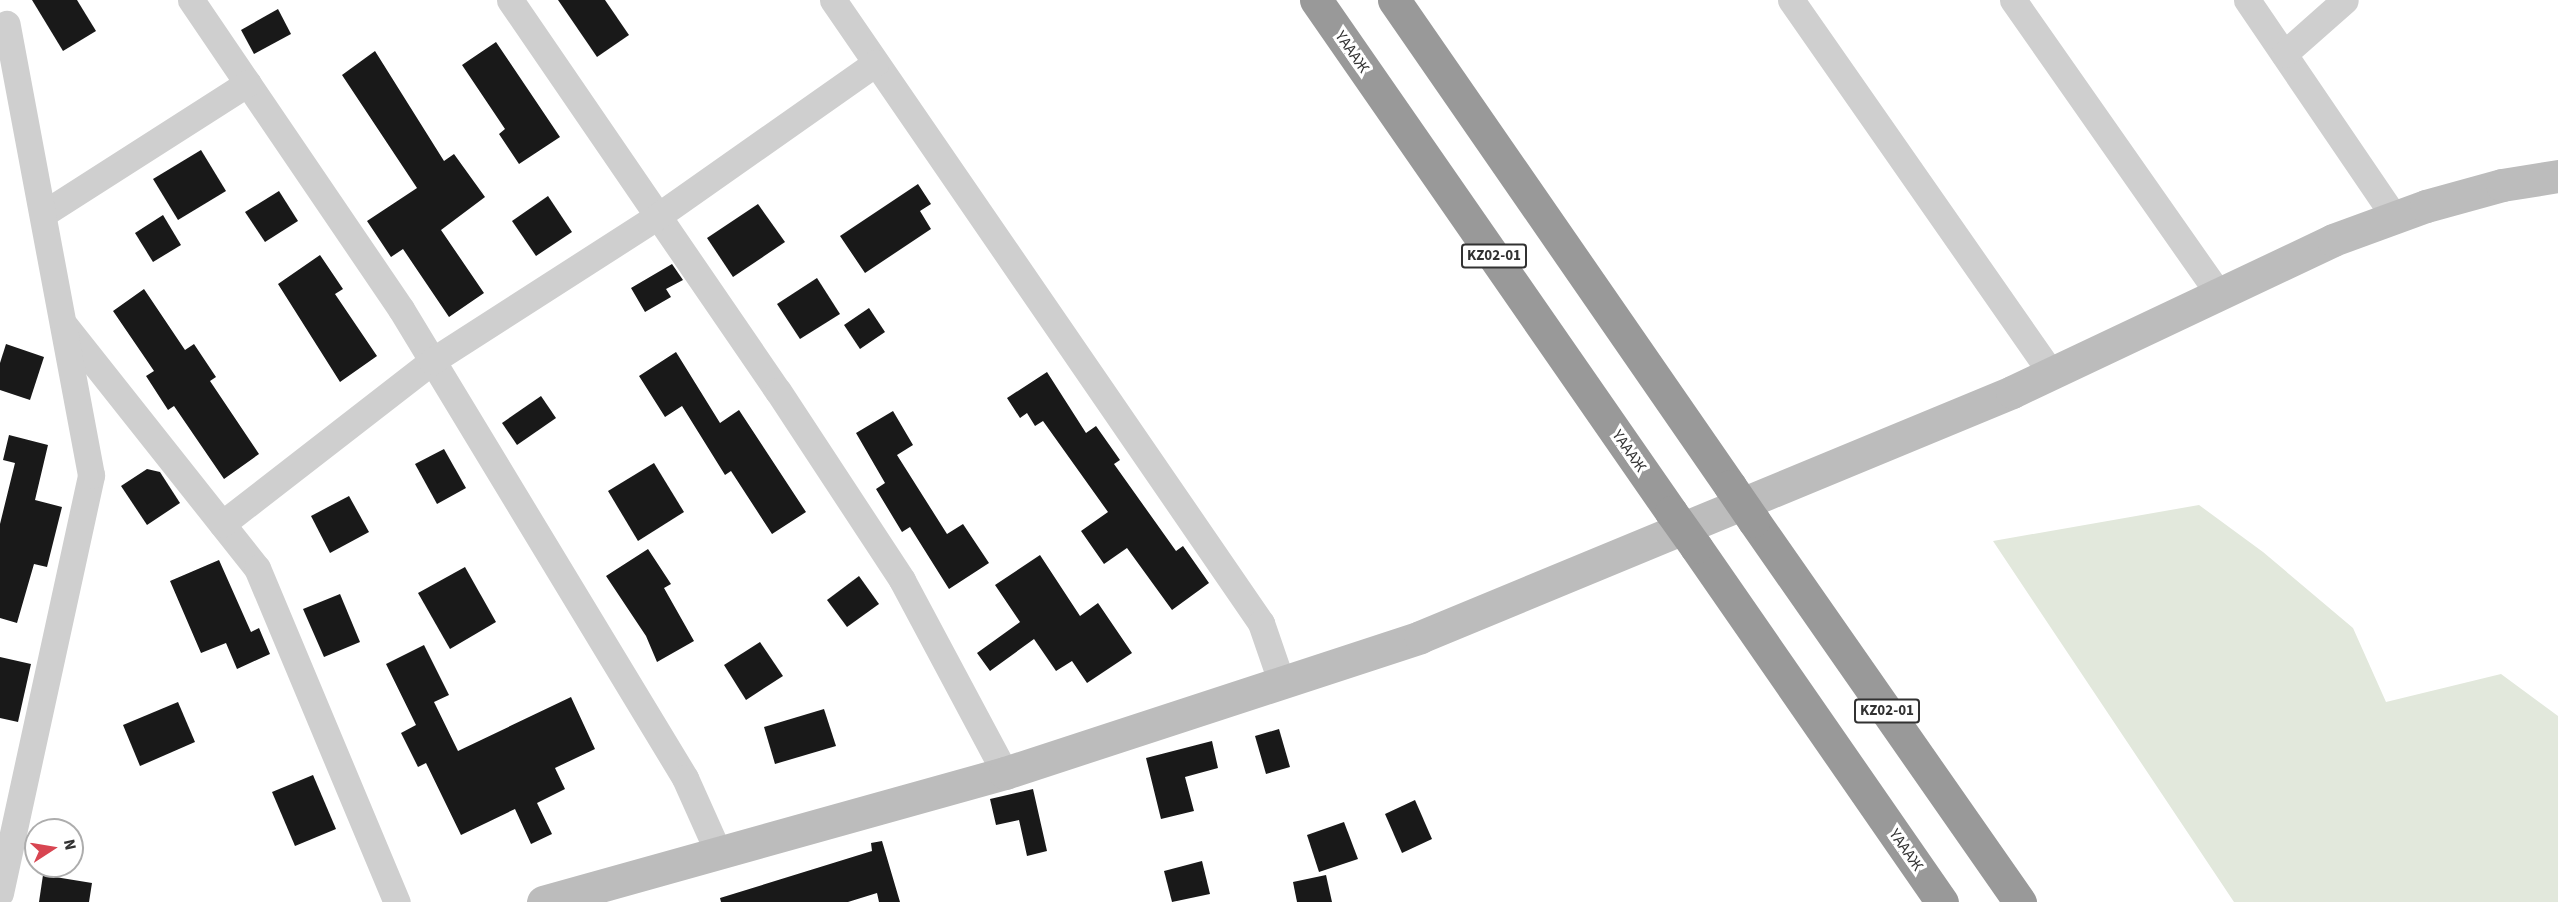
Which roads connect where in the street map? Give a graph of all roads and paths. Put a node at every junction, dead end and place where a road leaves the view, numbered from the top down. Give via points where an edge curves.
1 (192, 0) edge
2 (510, 0) edge
3 (833, 0) edge
4 (1316, 0) edge
5 (1394, 0) edge
6 (1791, 0) edge
7 (2013, 0) edge
8 (2247, 0) edge
9 (2345, 0) edge
10 (7, 24) dead end
11 (2284, 54) junction
12 (876, 63) junction
13 (248, 83) junction
14 (2558, 176) edge
15 (43, 214) junction
16 (658, 216) junction
17 (2395, 218) junction
18 (2219, 294) junction
19 (63, 323) junction
20 (432, 360) junction
21 (2051, 373) junction
22 (222, 524) junction
23 (1281, 681) junction
24 (1005, 773) junction
25 (719, 854) junction
26 (0, 893) edge
27 (397, 902) edge
28 (543, 902) edge
29 (1942, 902) edge
30 (2020, 902) edge

1 - 13 street
2 - 16 street
3 - 12 street
4 - 29 highway, ҮАААЖ / KZ02-01, bridge
5 - 30 highway, KZ02-01, bridge
6 - 21 street
7 - 18 street
8 - 11 street
9 - 11 street
10 - 15 street
11 - 17 street
12 - 16 street
12 - 23 street via 1261,623
13 - 15 street
13 - 20 street
14 - 17 main road via 2502,184
15 - 19 street
16 - 20 street
16 - 24 street via 902,580
17 - 18 main road via 2333,240
18 - 21 main road
19 - 22 street
19 - 26 street via 91,475
20 - 22 street
20 - 25 street via 685,778
21 - 23 main road via 1654,543 1430,633
22 - 27 street via 257,568
23 - 24 main road
24 - 25 main road
25 - 28 main road

